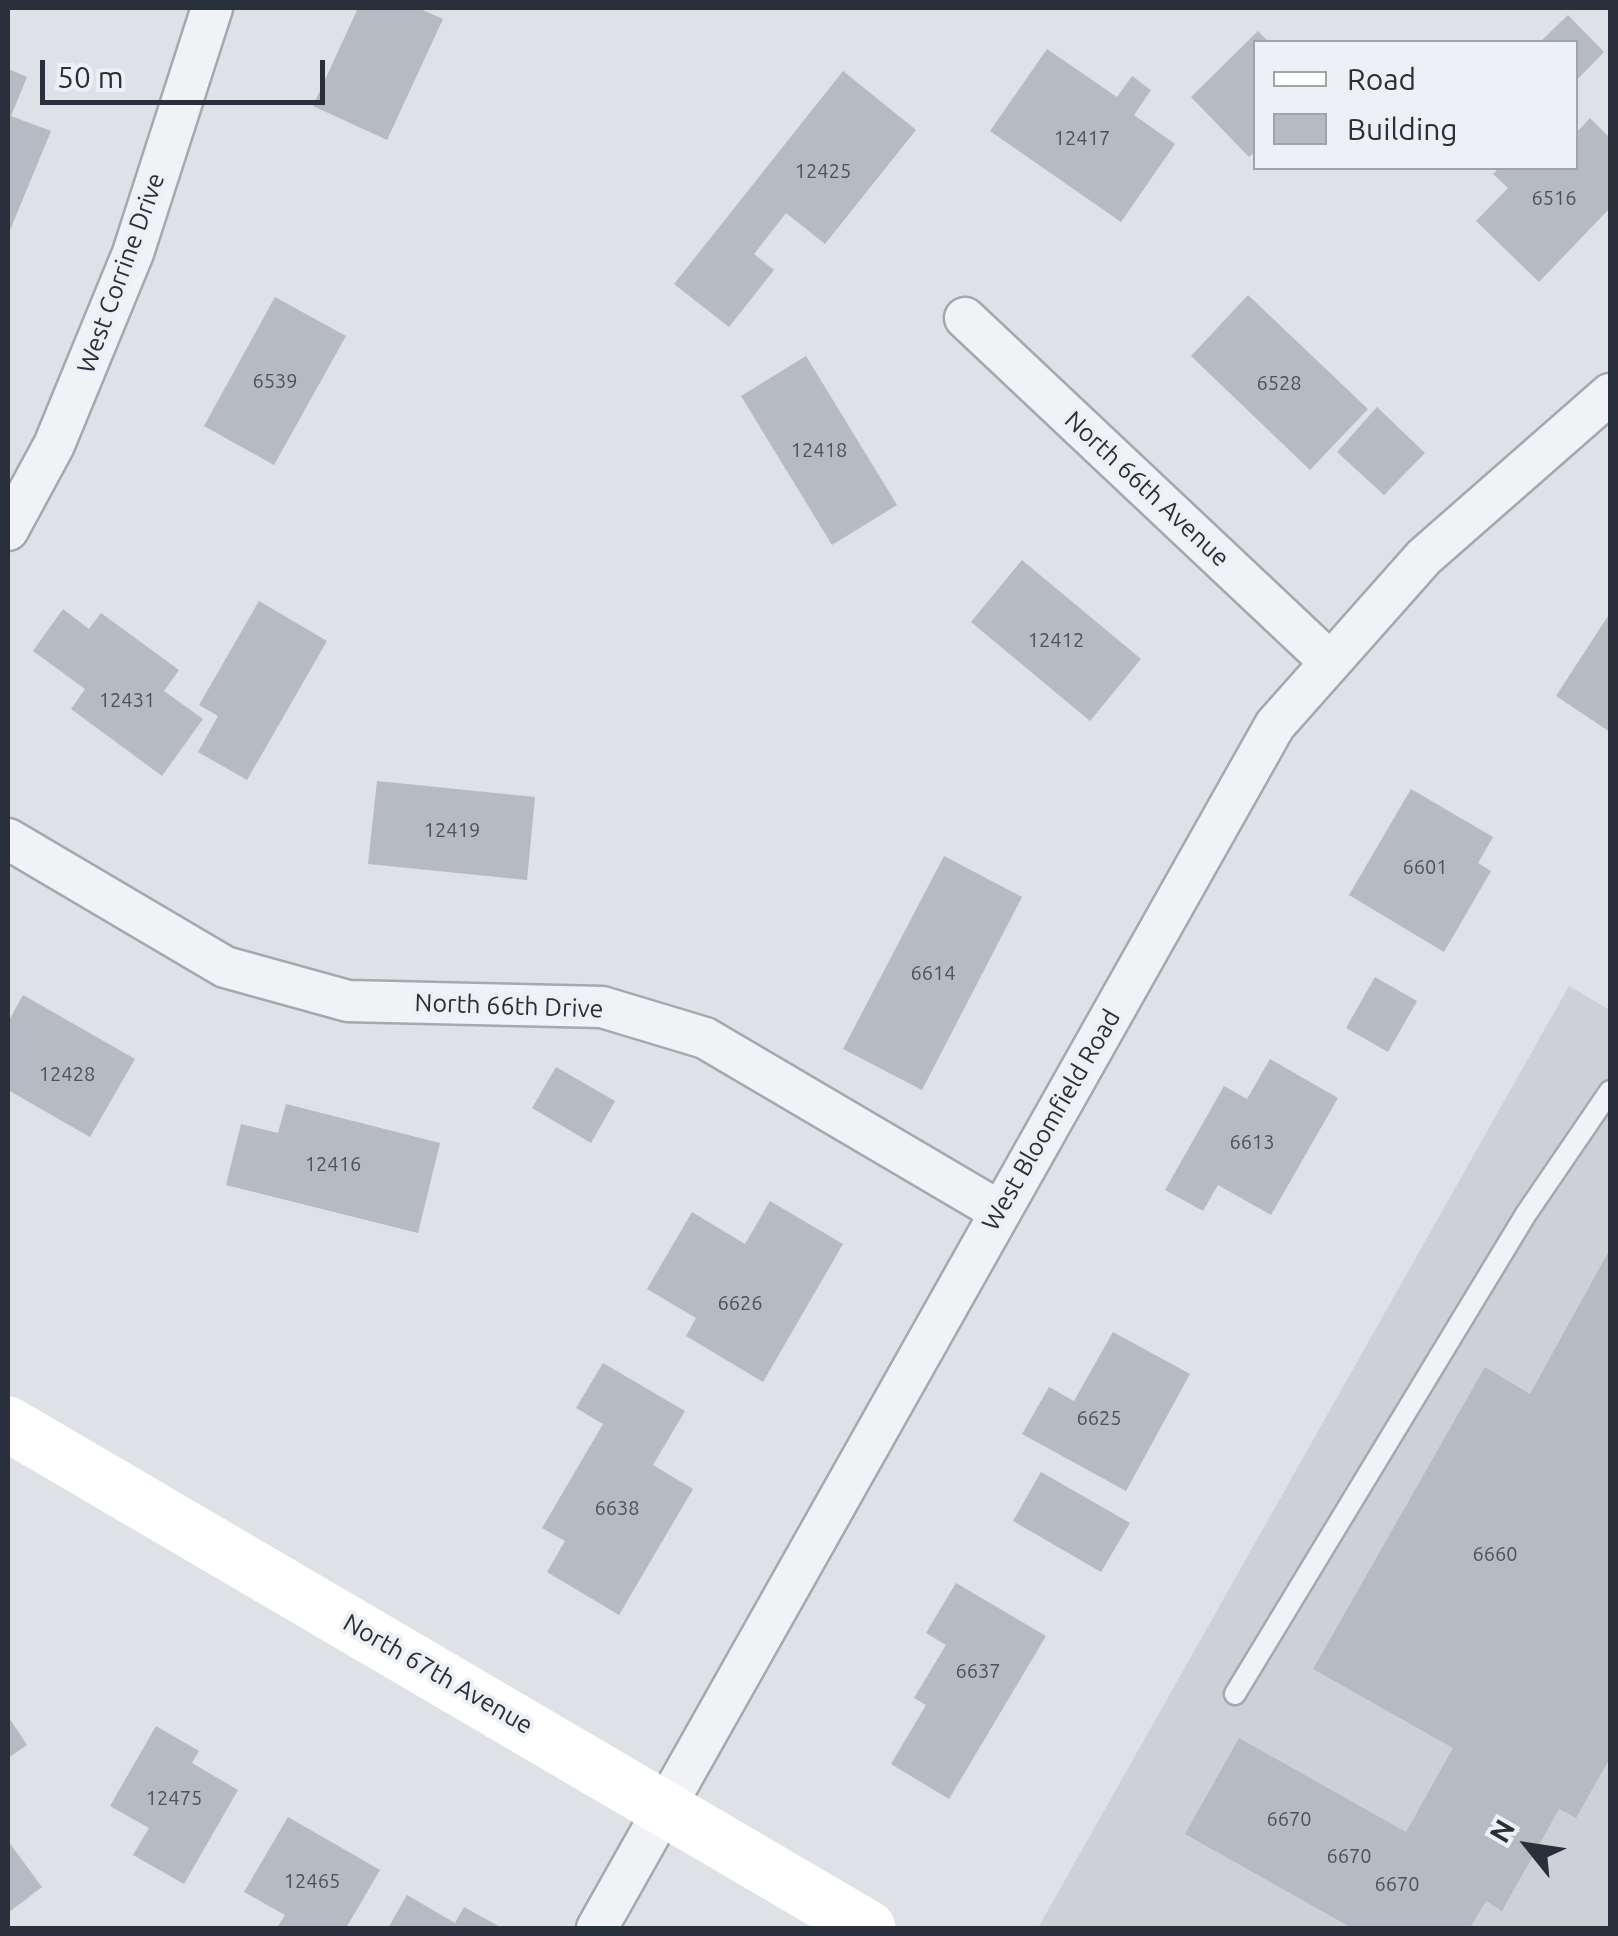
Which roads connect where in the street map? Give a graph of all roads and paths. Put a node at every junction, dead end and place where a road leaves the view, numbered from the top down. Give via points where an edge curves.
1 (212, 8) edge
2 (965, 318) dead end
3 (1610, 394) edge
4 (8, 530) edge
5 (1329, 660) junction
6 (8, 839) edge
7 (1610, 1091) edge
8 (999, 1211) junction
9 (8, 1424) edge
10 (1235, 1694) dead end
11 (664, 1806) junction
12 (597, 1928) edge
13 (868, 1928) edge

1 - 4 street, West Corrine Drive via 133,254 54,445
2 - 5 street, North 66th Avenue
3 - 5 street, West Bloomfield Road via 1424,557
5 - 8 street, West Bloomfield Road via 1276,725
6 - 8 street, North 66th Drive via 243,972 348,1001 602,1007 705,1038
7 - 10 lane via 1526,1214
8 - 11 street, West Bloomfield Road
9 - 11 main road, North 67th Avenue
11 - 12 street, West Bloomfield Road
11 - 13 main road, North 67th Avenue

